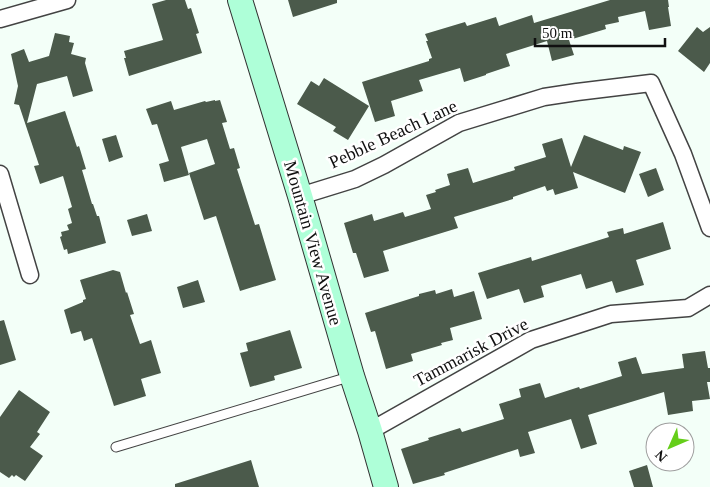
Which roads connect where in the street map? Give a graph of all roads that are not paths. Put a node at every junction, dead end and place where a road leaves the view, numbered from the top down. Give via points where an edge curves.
1 (67, 0) edge
2 (240, 0) edge
3 (0, 18) edge
4 (0, 174) edge
5 (300, 196) junction
6 (710, 228) edge
7 (30, 275) dead end
8 (710, 295) edge
9 (352, 376) junction
10 (370, 430) junction
11 (116, 447) dead end
12 (386, 487) edge

1 - 3 street
2 - 5 street, Mountain View Avenue
4 - 7 street
5 - 6 street, Pebble Beach Lane via 384,166 459,123 544,97 651,83
5 - 9 street, Mountain View Avenue
8 - 10 street, Tammarisk Drive via 688,308 611,314 531,340
9 - 10 street, Mountain View Avenue
9 - 11 lane
10 - 12 street, Mountain View Avenue

